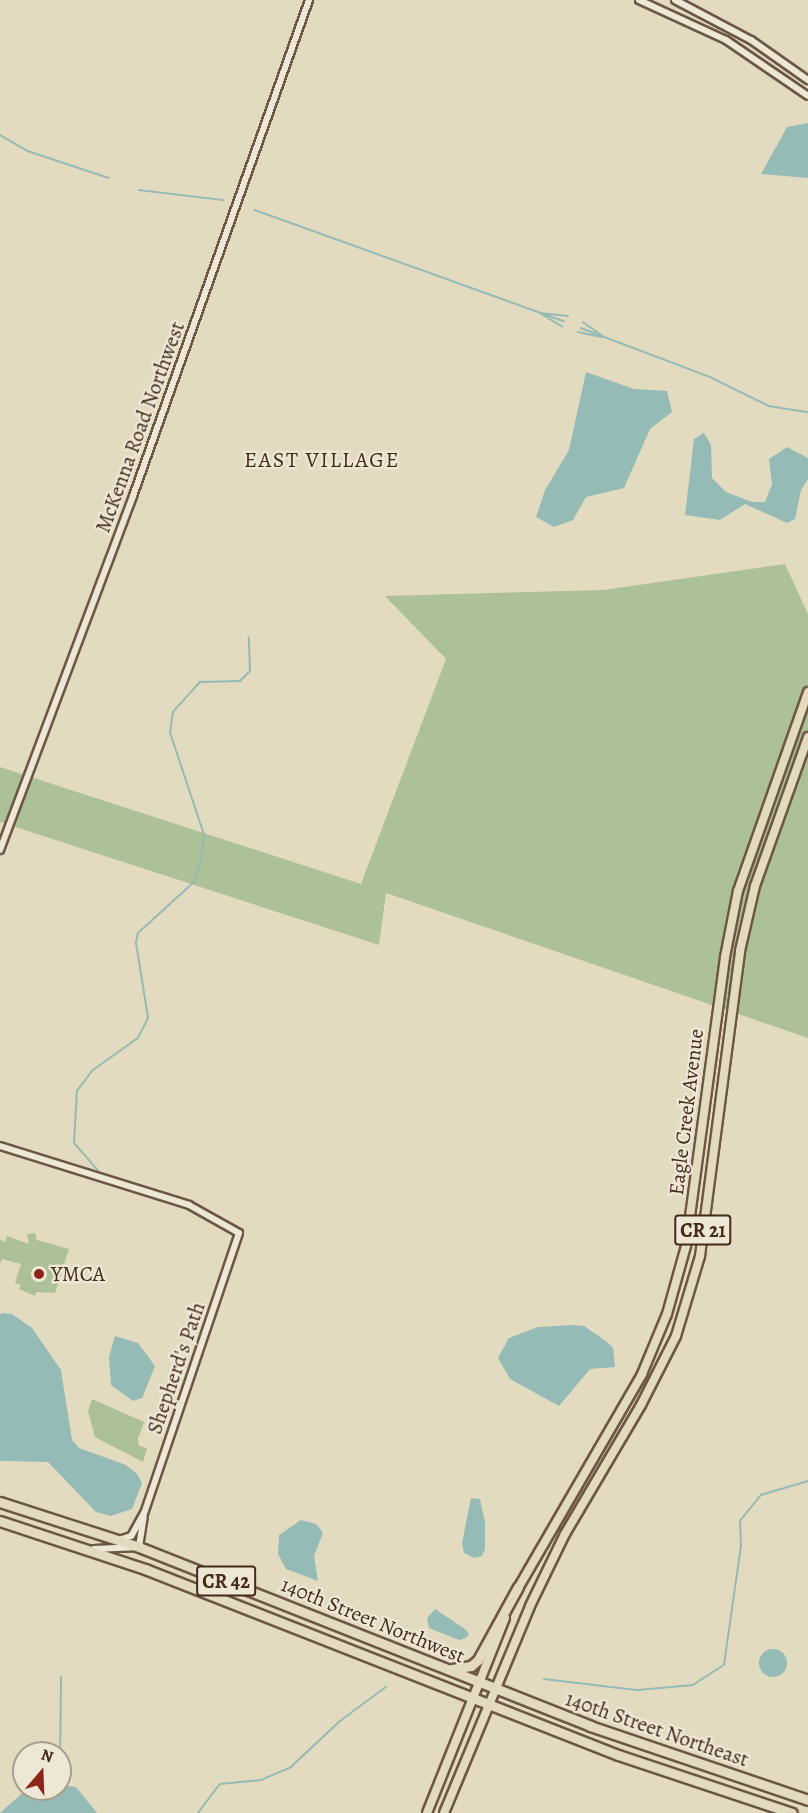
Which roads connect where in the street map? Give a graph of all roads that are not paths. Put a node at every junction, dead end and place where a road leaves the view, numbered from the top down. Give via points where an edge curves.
1 (310, 0) edge
2 (639, 0) edge
3 (675, 0) edge
4 (808, 80) edge
5 (808, 96) edge
6 (808, 692) edge
7 (808, 737) edge
8 (0, 850) edge
9 (0, 1146) edge
10 (0, 1502) edge
11 (144, 1513) junction
12 (0, 1521) edge
13 (119, 1540) junction
14 (139, 1547) junction
15 (86, 1548) junction
16 (518, 1587) junction
17 (450, 1670) junction
18 (480, 1682) junction
19 (495, 1688) junction
20 (474, 1697) junction
21 (489, 1704) junction
22 (808, 1800) edge
23 (426, 1813) edge
24 (444, 1813) edge
25 (792, 1813) edge

1 - 8 street, McKenna Road Northwest via 133,496
2 - 5 street via 726,40
3 - 4 street via 751,40
6 - 16 main road, Eagle Creek Avenue / CR 21 via 738,891 725,957 686,1246 667,1314 642,1374
7 - 19 main road, Eagle Creek Avenue / CR 21 via 755,886 740,951 700,1256 676,1336 641,1405 565,1534
9 - 11 street, Shepherd's Path via 189,1205 239,1233
10 - 13 highway, 140th Street Northwest / CR 42
11 - 13 street, Shepherd's Path via 131,1536
11 - 14 street, Shepherd's Path
12 - 15 highway, 140th Street Northwest / CR 42
13 - 14 highway, 140th Street Northwest / CR 42
14 - 15 street via 127,1551
14 - 17 highway, 140th Street Northwest / CR 42
15 - 20 highway, 140th Street Northwest / CR 42
16 - 17 highway via 478,1660 471,1666
16 - 18 main road, Eagle Creek Avenue / CR 21
17 - 18 highway, 140th Street Northwest / CR 42
18 - 19 highway, 140th Street Northwest / CR 42
18 - 20 main road, CR 21
19 - 21 main road, CR 21
19 - 22 highway, 140th Street Northeast / CR 42 via 590,1726
20 - 21 highway, 140th Street Northwest / CR 42
20 - 23 main road, CR 21
21 - 24 main road, CR 21
21 - 25 highway, 140th Street Northeast / CR 42 via 618,1755

